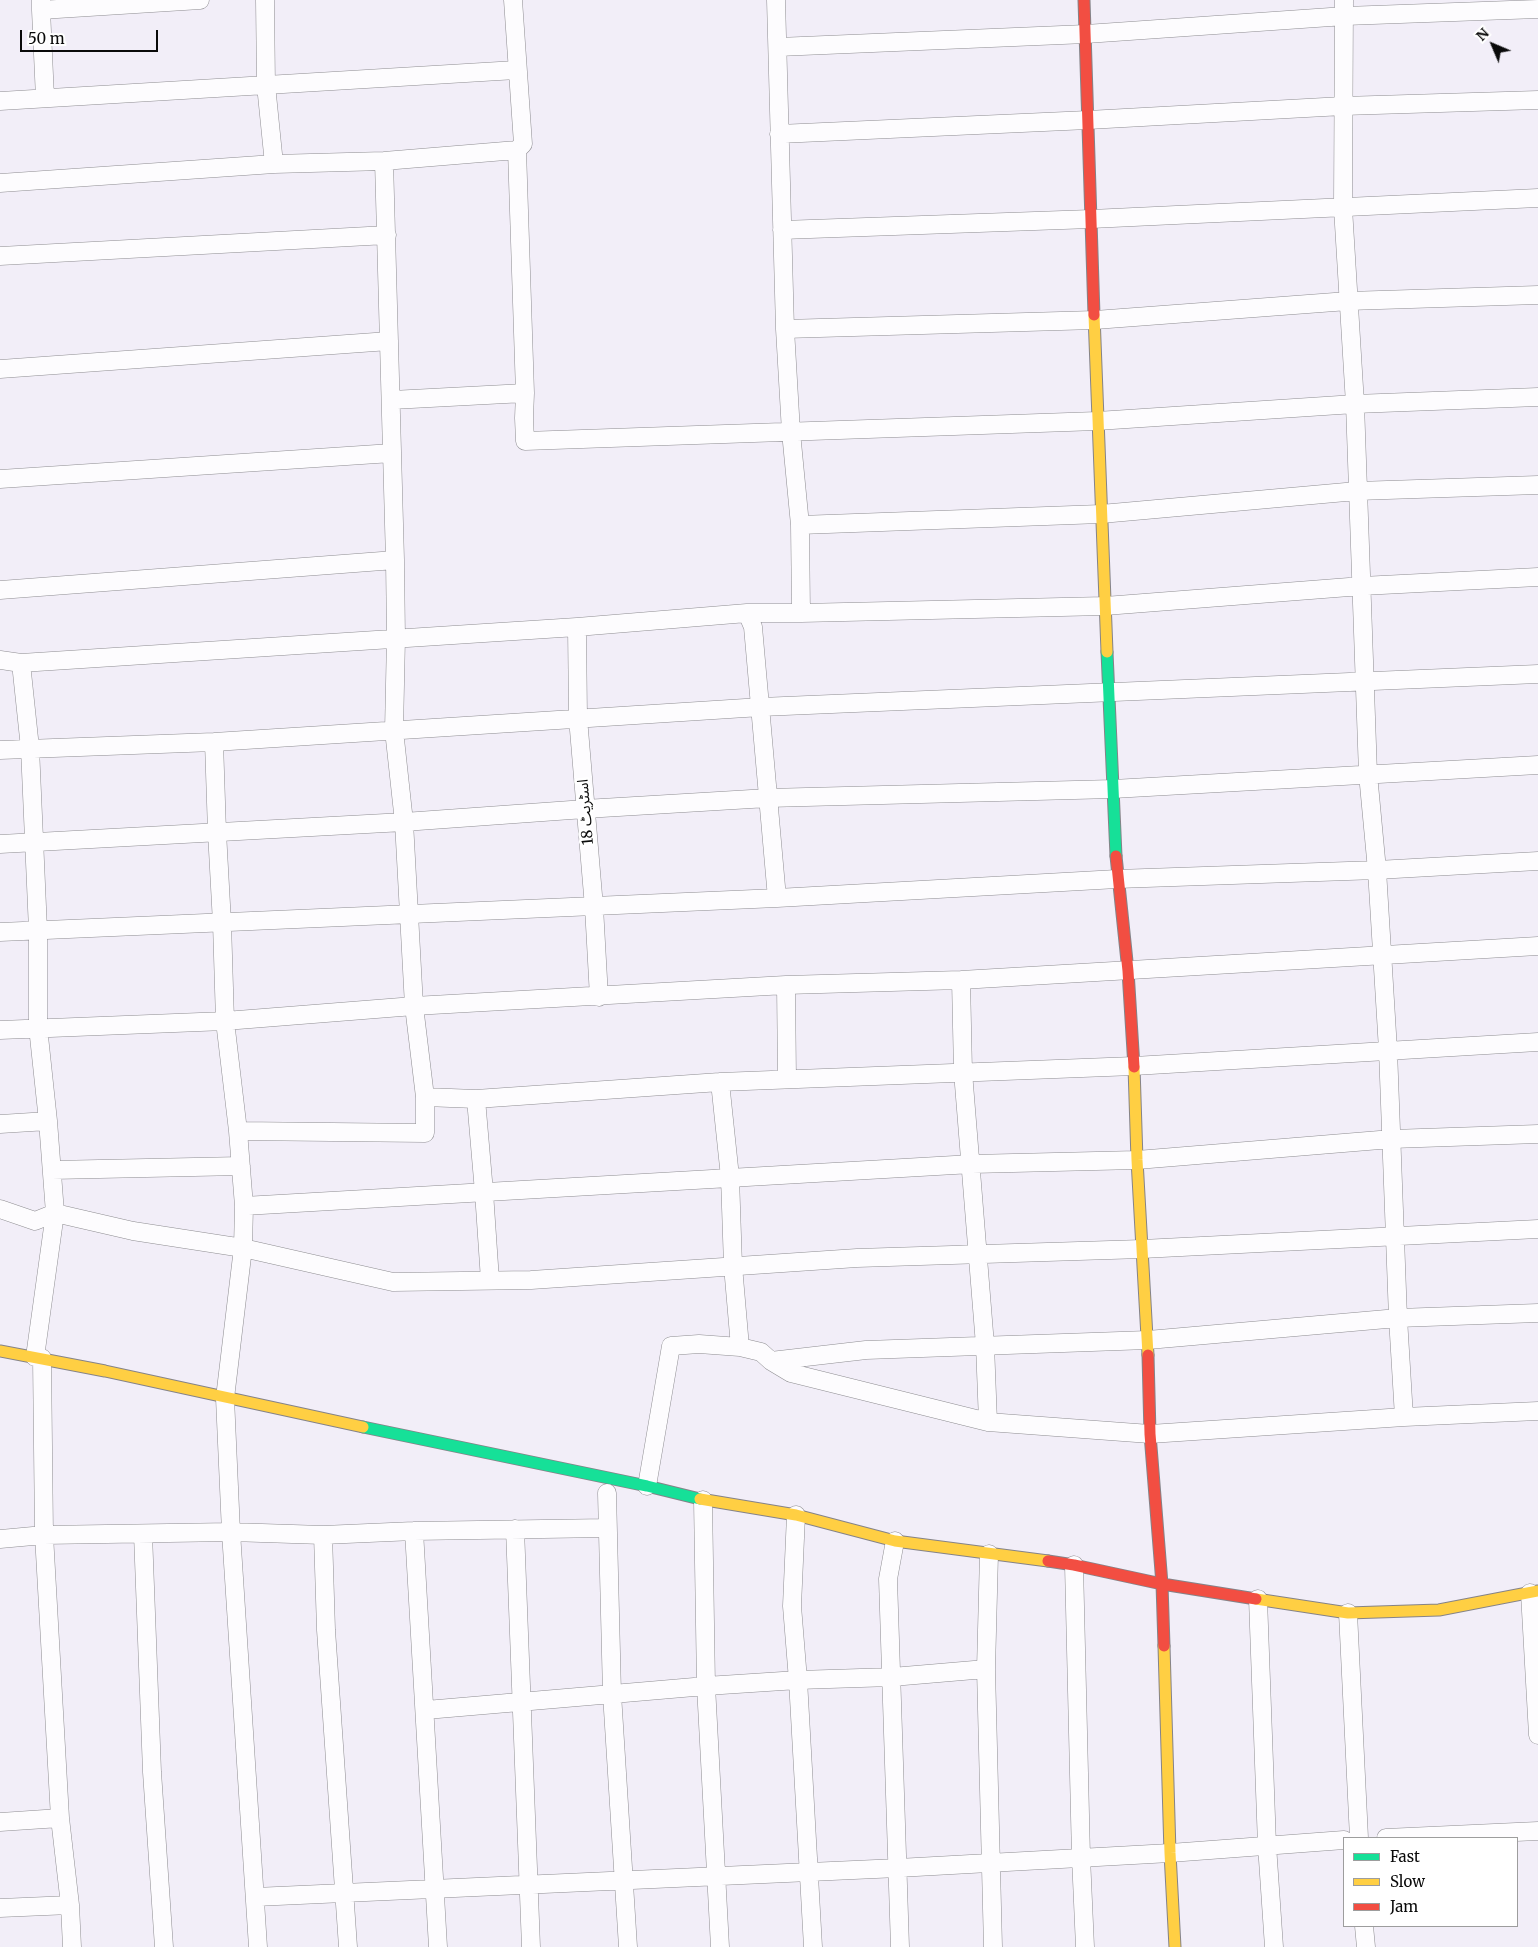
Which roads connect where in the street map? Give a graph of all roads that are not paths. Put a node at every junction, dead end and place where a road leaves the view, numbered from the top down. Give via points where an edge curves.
1 (200, 0) edge
2 (265, 0) edge
3 (513, 0) edge
4 (776, 0) edge
5 (1084, 0) edge
6 (41, 5) edge
7 (1345, 8) edge
8 (1538, 9) edge
9 (1086, 34) junction
10 (778, 47) junction
11 (516, 70) junction
12 (266, 85) junction
13 (45, 98) junction
14 (1538, 100) edge
15 (0, 101) edge
16 (1343, 106) junction
17 (1088, 120) junction
18 (779, 134) junction
19 (517, 150) junction
20 (384, 161) junction
21 (274, 164) junction
22 (0, 183) edge
23 (1538, 198) edge
24 (1344, 208) junction
25 (1091, 219) junction
26 (782, 230) junction
27 (387, 235) junction
28 (0, 256) edge
29 (1538, 295) edge
30 (1348, 301) junction
31 (1095, 320) junction
32 (785, 329) junction
33 (388, 341) junction
34 (0, 369) edge
35 (525, 393) junction
36 (1538, 397) edge
37 (392, 400) junction
38 (1355, 404) junction
39 (1097, 421) junction
40 (791, 432) junction
41 (392, 453) junction
42 (0, 479) edge
43 (1538, 486) edge
44 (1357, 491) junction
45 (1101, 514) junction
46 (800, 525) junction
47 (395, 560) junction
48 (1538, 577) edge
49 (1362, 586) junction
50 (0, 590) edge
51 (1105, 606) junction
52 (747, 613) junction
53 (801, 613) junction
54 (577, 627) junction
55 (396, 638) junction
56 (0, 657) edge
57 (21, 662) junction
58 (1538, 674) edge
59 (1364, 682) junction
60 (1109, 693) junction
61 (761, 707) junction
62 (578, 718) junction
63 (394, 730) junction
64 (214, 742) junction
65 (30, 748) junction
66 (0, 750) edge
67 (1538, 766) edge
68 (1368, 774) junction
69 (1113, 789) junction
70 (768, 798) junction
71 (585, 808) junction
72 (404, 822) junction
73 (217, 832) junction
74 (35, 842) junction
75 (0, 844) edge
76 (1538, 861) edge
77 (1377, 870) junction
78 (1117, 879) junction
79 (777, 898) junction
80 (594, 907) junction
81 (408, 915) junction
82 (222, 923) junction
83 (38, 930) junction
84 (0, 932) edge
85 (1538, 946) edge
86 (1382, 956) junction
87 (1128, 971) junction
88 (960, 980) junction
89 (786, 985) junction
90 (599, 996) junction
91 (414, 1006) junction
92 (225, 1021) junction
93 (38, 1027) junction
94 (0, 1030) edge
95 (1538, 1042) edge
96 (1388, 1050) junction
97 (1134, 1066) junction
98 (964, 1072) junction
99 (787, 1079) junction
100 (720, 1082) junction
101 (425, 1097) junction
102 (476, 1099) junction
103 (48, 1122) junction
104 (0, 1124) edge
105 (238, 1131) junction
106 (1538, 1134) edge
107 (1392, 1139) junction
108 (1137, 1160) junction
109 (972, 1164) junction
110 (241, 1166) junction
111 (52, 1170) junction
112 (730, 1177) junction
113 (484, 1192) junction
114 (244, 1206) junction
115 (0, 1209) edge
116 (55, 1212) junction
117 (1538, 1228) edge
118 (1395, 1236) junction
119 (243, 1248) junction
120 (1142, 1249) junction
121 (977, 1255) junction
122 (733, 1266) junction
123 (490, 1280) junction
124 (1538, 1313) edge
125 (1398, 1318) junction
126 (1148, 1340) junction
127 (985, 1345) junction
128 (740, 1347) junction
129 (0, 1350) edge
130 (38, 1358) junction
131 (771, 1361) junction
132 (225, 1398) junction
133 (1538, 1411) edge
134 (1404, 1417) junction
135 (988, 1422) junction
136 (1150, 1434) junction
137 (647, 1486) junction
138 (607, 1493) dead end
139 (703, 1500) junction
140 (796, 1515) junction
141 (607, 1528) junction
142 (515, 1529) junction
143 (414, 1531) junction
144 (232, 1532) junction
145 (143, 1534) junction
146 (44, 1535) junction
147 (324, 1535) junction
148 (0, 1539) edge
149 (895, 1541) junction
150 (989, 1554) junction
151 (1074, 1565) junction
152 (1162, 1584) junction
153 (1534, 1592) edge
154 (1258, 1599) junction
155 (1348, 1613) junction
156 (986, 1669) junction
157 (892, 1677) junction
158 (798, 1680) junction
159 (706, 1686) junction
160 (612, 1694) junction
161 (521, 1702) junction
162 (426, 1710) junction
163 (1538, 1735) edge
164 (60, 1818) junction
165 (0, 1822) edge
166 (1538, 1831) edge
167 (1359, 1837) edge
168 (1408, 1837) edge
169 (1343, 1840) edge
170 (1267, 1845) junction
171 (1170, 1853) junction
172 (1081, 1857) junction
173 (990, 1862) junction
174 (898, 1868) junction
175 (809, 1872) junction
176 (716, 1876) junction
177 (624, 1880) junction
178 (529, 1885) junction
179 (435, 1890) junction
180 (345, 1894) junction
181 (256, 1897) junction
182 (70, 1905) junction
183 (0, 1908) edge
184 (1364, 1927) edge
185 (72, 1947) edge
186 (164, 1947) edge
187 (258, 1947) edge
188 (348, 1947) edge
189 (438, 1947) edge
190 (531, 1947) edge
191 (628, 1947) edge
192 (720, 1947) edge
193 (813, 1947) edge
194 (900, 1947) edge
195 (993, 1947) edge
196 (1085, 1947) edge
197 (1175, 1947) edge
198 (1274, 1947) edge
199 (1366, 1947) edge

1 - 6 street
2 - 12 street
3 - 11 street
4 - 10 street
5 - 9 street
6 - 13 street
7 - 8 street
7 - 9 street
7 - 16 street
9 - 10 street
9 - 17 street
10 - 18 street
11 - 12 street
11 - 19 street via 522,144
12 - 13 street
12 - 21 street
13 - 15 street
14 - 16 street
16 - 17 street
16 - 24 street
17 - 18 street
17 - 25 street
18 - 26 street
19 - 20 street
19 - 35 street
20 - 21 street
20 - 27 street
21 - 22 street
23 - 24 street
24 - 25 street
24 - 30 street
25 - 26 street
25 - 31 street
26 - 32 street
27 - 28 street
27 - 33 street
29 - 30 street
30 - 31 street
30 - 38 street
31 - 32 street
31 - 39 street
32 - 40 street
33 - 34 street
33 - 37 street
35 - 37 street
35 - 40 street via 525,441
36 - 38 street
37 - 41 street
38 - 39 street
38 - 44 street
39 - 40 street
39 - 45 street
40 - 46 street
41 - 42 street
41 - 47 street
43 - 44 street
44 - 45 street
44 - 49 street
45 - 46 street
45 - 51 street
46 - 53 street
47 - 50 street
47 - 55 street
48 - 49 street
49 - 51 street
49 - 59 street
51 - 53 street
51 - 60 street
52 - 53 street
52 - 54 street
52 - 61 street via 753,627
54 - 55 street
54 - 62 street, اسٹریٹ 18
55 - 57 street
55 - 63 street
56 - 57 street
57 - 65 street
58 - 59 street
59 - 60 street
59 - 68 street
60 - 61 street
60 - 69 street
61 - 62 street
61 - 70 street
62 - 63 street
62 - 71 street, اسٹریٹ 18
63 - 64 street
63 - 72 street
64 - 65 street
64 - 73 street
65 - 66 street
65 - 74 street
67 - 68 street
68 - 69 street
68 - 77 street
69 - 70 street
69 - 78 street
70 - 71 street
70 - 79 street
71 - 72 street
71 - 80 street, اسٹریٹ 18
72 - 73 street
72 - 81 street
73 - 74 street
73 - 82 street
74 - 75 street
74 - 83 street
76 - 77 street
77 - 78 street
77 - 86 street
78 - 79 street
78 - 87 street
79 - 80 street
80 - 81 street
80 - 90 street, اسٹریٹ 18
81 - 82 street
81 - 91 street
82 - 83 street
82 - 92 street
83 - 84 street
83 - 93 street
85 - 86 street
86 - 87 street
86 - 96 street
87 - 88 street
87 - 97 street
88 - 89 street
88 - 98 street
89 - 90 street
89 - 99 street
90 - 91 street
91 - 92 street
91 - 101 street
92 - 93 street
92 - 105 street
93 - 94 street
93 - 103 street
95 - 96 street
96 - 97 street
96 - 107 street
97 - 98 street
97 - 108 street
98 - 99 street
98 - 109 street
99 - 100 street
100 - 102 street
100 - 112 street
101 - 102 street
101 - 105 street via 425,1133
102 - 113 street
103 - 104 street
103 - 111 street
105 - 110 street
106 - 107 street
107 - 108 street
107 - 118 street
108 - 109 street
108 - 120 street
109 - 112 street
109 - 121 street
110 - 111 street
110 - 114 street
111 - 116 street
112 - 113 street
112 - 122 street
113 - 114 street
113 - 123 street
114 - 119 street
115 - 116 street via 35,1221
116 - 119 street via 133,1231
116 - 130 street
117 - 118 street
118 - 120 street
118 - 125 street
119 - 123 street via 393,1282
119 - 132 street
120 - 121 street
120 - 126 street
121 - 122 street
121 - 127 street
122 - 123 street
122 - 128 street
124 - 125 street
125 - 126 street
125 - 134 street
126 - 127 street
126 - 136 street
127 - 131 street via 866,1350
127 - 135 street
128 - 131 street via 761,1352
128 - 137 street via 671,1346
129 - 130 street
130 - 132 street
130 - 146 street
131 - 135 street via 791,1373
132 - 137 street
132 - 144 street
133 - 134 street
134 - 136 street
135 - 136 street
136 - 152 street
137 - 139 street
138 - 141 street
139 - 140 street
139 - 159 street
140 - 149 street
140 - 158 street via 792,1606
141 - 142 street
141 - 160 street
142 - 143 street
142 - 161 street
143 - 147 street
143 - 162 street
144 - 145 street
144 - 147 street
144 - 181 street
145 - 146 street
145 - 186 street via 152,1772
146 - 148 street
146 - 164 street
147 - 180 street via 326,1630
149 - 150 street
149 - 157 street via 888,1579
150 - 151 street
150 - 156 street
151 - 152 street
151 - 172 street
152 - 154 street
152 - 171 street
153 - 155 street via 1439,1610
153 - 163 street
154 - 155 street
154 - 170 street
155 - 167 street
156 - 157 street
156 - 173 street
157 - 158 street
157 - 174 street
158 - 159 street
158 - 175 street
159 - 160 street
159 - 176 street
160 - 161 street
160 - 177 street
161 - 162 street
161 - 178 street
162 - 179 street
164 - 165 street
164 - 182 street
166 - 168 street
169 - 170 street
170 - 171 street
170 - 198 street
171 - 172 street
171 - 197 street
172 - 173 street
172 - 196 street
173 - 174 street
173 - 195 street
174 - 175 street
174 - 194 street
175 - 176 street
175 - 193 street
176 - 177 street
176 - 192 street
177 - 178 street
177 - 191 street
178 - 179 street
178 - 190 street
179 - 180 street
179 - 189 street
180 - 181 street
180 - 188 street
181 - 187 street
182 - 183 street
182 - 185 street
184 - 199 street

